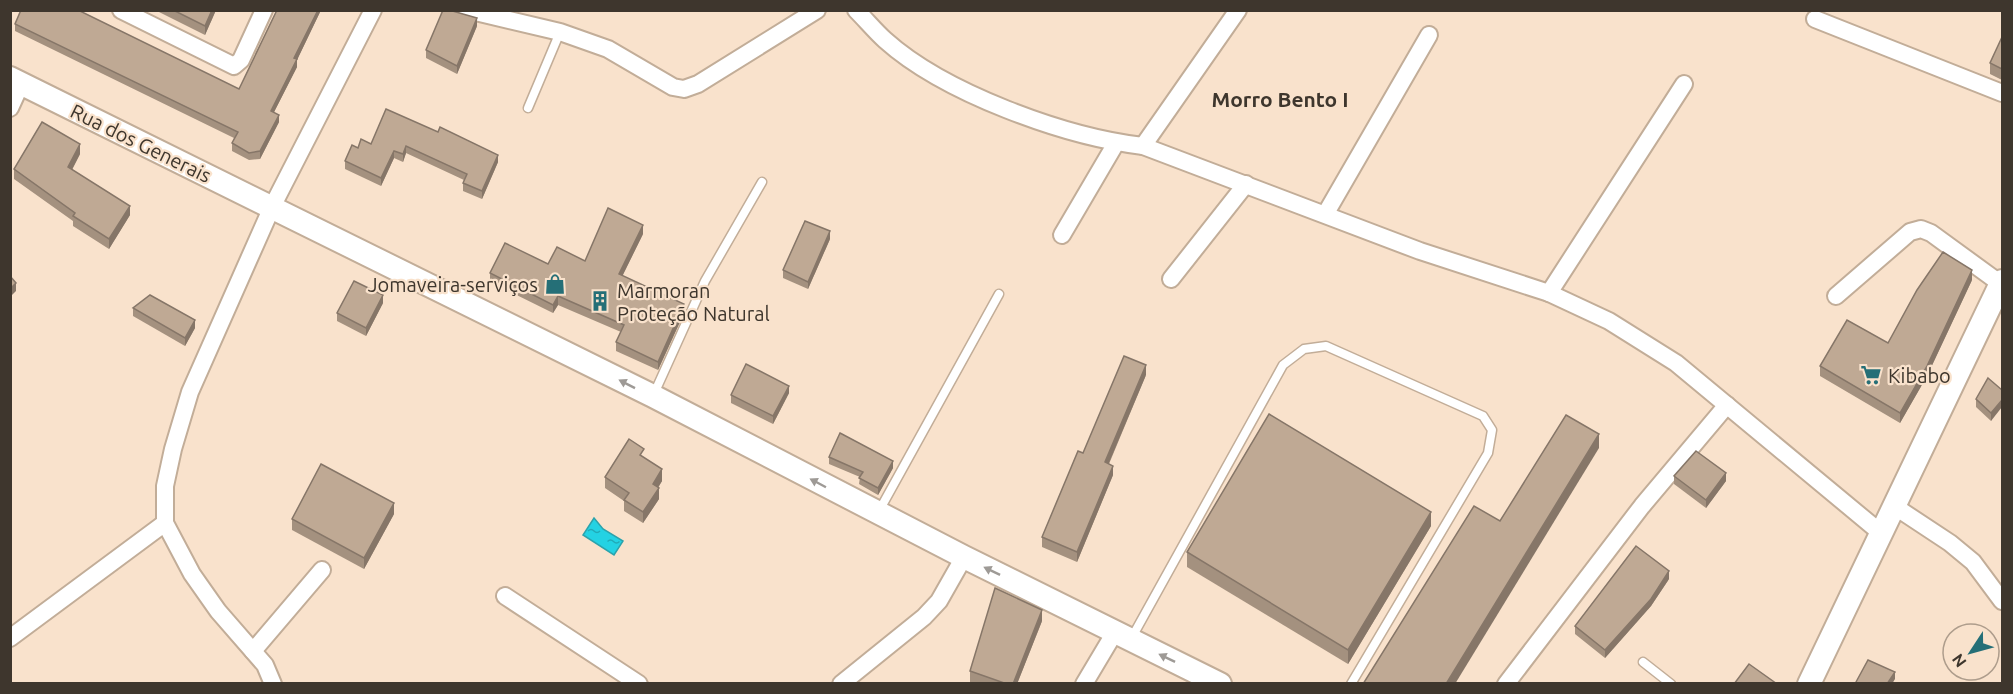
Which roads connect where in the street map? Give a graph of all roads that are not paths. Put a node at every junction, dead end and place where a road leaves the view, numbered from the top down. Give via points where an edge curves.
1 (121, 10) edge
2 (264, 10) edge
3 (373, 10) edge
4 (466, 10) edge
5 (817, 10) edge
6 (856, 10) edge
7 (1238, 10) edge
8 (1815, 19) dead end
9 (560, 32) junction
10 (1429, 35) dead end
11 (16, 81) edge
12 (1684, 84) dead end
13 (2002, 93) edge
14 (10, 108) edge
15 (528, 108) dead end
16 (1116, 143) junction
17 (1143, 146) junction
18 (762, 182) dead end
19 (1246, 184) junction
20 (272, 207) junction
21 (1326, 213) junction
22 (1062, 235) dead end
23 (1171, 279) dead end
24 (2002, 282) edge
25 (1548, 293) junction
26 (999, 294) dead end
27 (1836, 296) dead end
28 (653, 396) junction
29 (1727, 405) junction
30 (1894, 506) junction
31 (877, 513) junction
32 (165, 524) junction
33 (1881, 533) junction
34 (964, 557) junction
35 (322, 570) dead end
36 (505, 596) dead end
37 (2002, 601) edge
38 (1123, 636) junction
39 (10, 638) edge
40 (253, 651) junction
41 (1643, 662) dead end
42 (273, 684) edge
43 (639, 684) edge
44 (841, 684) edge
45 (1084, 684) edge
46 (1220, 684) edge
47 (1351, 684) edge
48 (1506, 684) edge
49 (1671, 684) edge
50 (1809, 684) edge

1 - 2 street via 234,66 241,60
3 - 20 street
4 - 9 street
5 - 9 street via 684,89 673,87 608,49
6 - 16 street via 886,41 952,82 1008,110
7 - 17 street
8 - 13 street
9 - 15 lane
10 - 21 street
11 - 14 street
11 - 20 street, Rua dos Generais
12 - 25 street
16 - 17 street
16 - 22 street
17 - 19 street
18 - 28 lane via 705,282
19 - 21 street
19 - 23 street
28 -> 20 street, Rua dos Generais
20 - 32 street via 190,392 165,486
21 - 25 street via 1420,251
24 - 27 street via 1921,229 1910,232
24 - 30 street
25 - 29 street via 1609,321 1676,363
26 - 31 lane
31 -> 28 street, Rua dos Generais
29 - 33 street
29 - 48 street via 1642,506
30 - 33 street
30 - 37 street via 1973,562
31 - 34 street, Rua dos Generais
32 - 39 street
32 - 40 street via 192,574
33 - 50 street
38 -> 34 street, Rua dos Generais
34 - 44 street via 939,601 924,617
35 - 40 street
36 - 43 street
38 - 45 street
46 -> 38 street, Rua dos Generais
38 - 47 lane via 1283,365 1304,349 1326,346 1483,416 1492,430 1488,453
40 - 42 street via 265,665
41 - 49 lane

